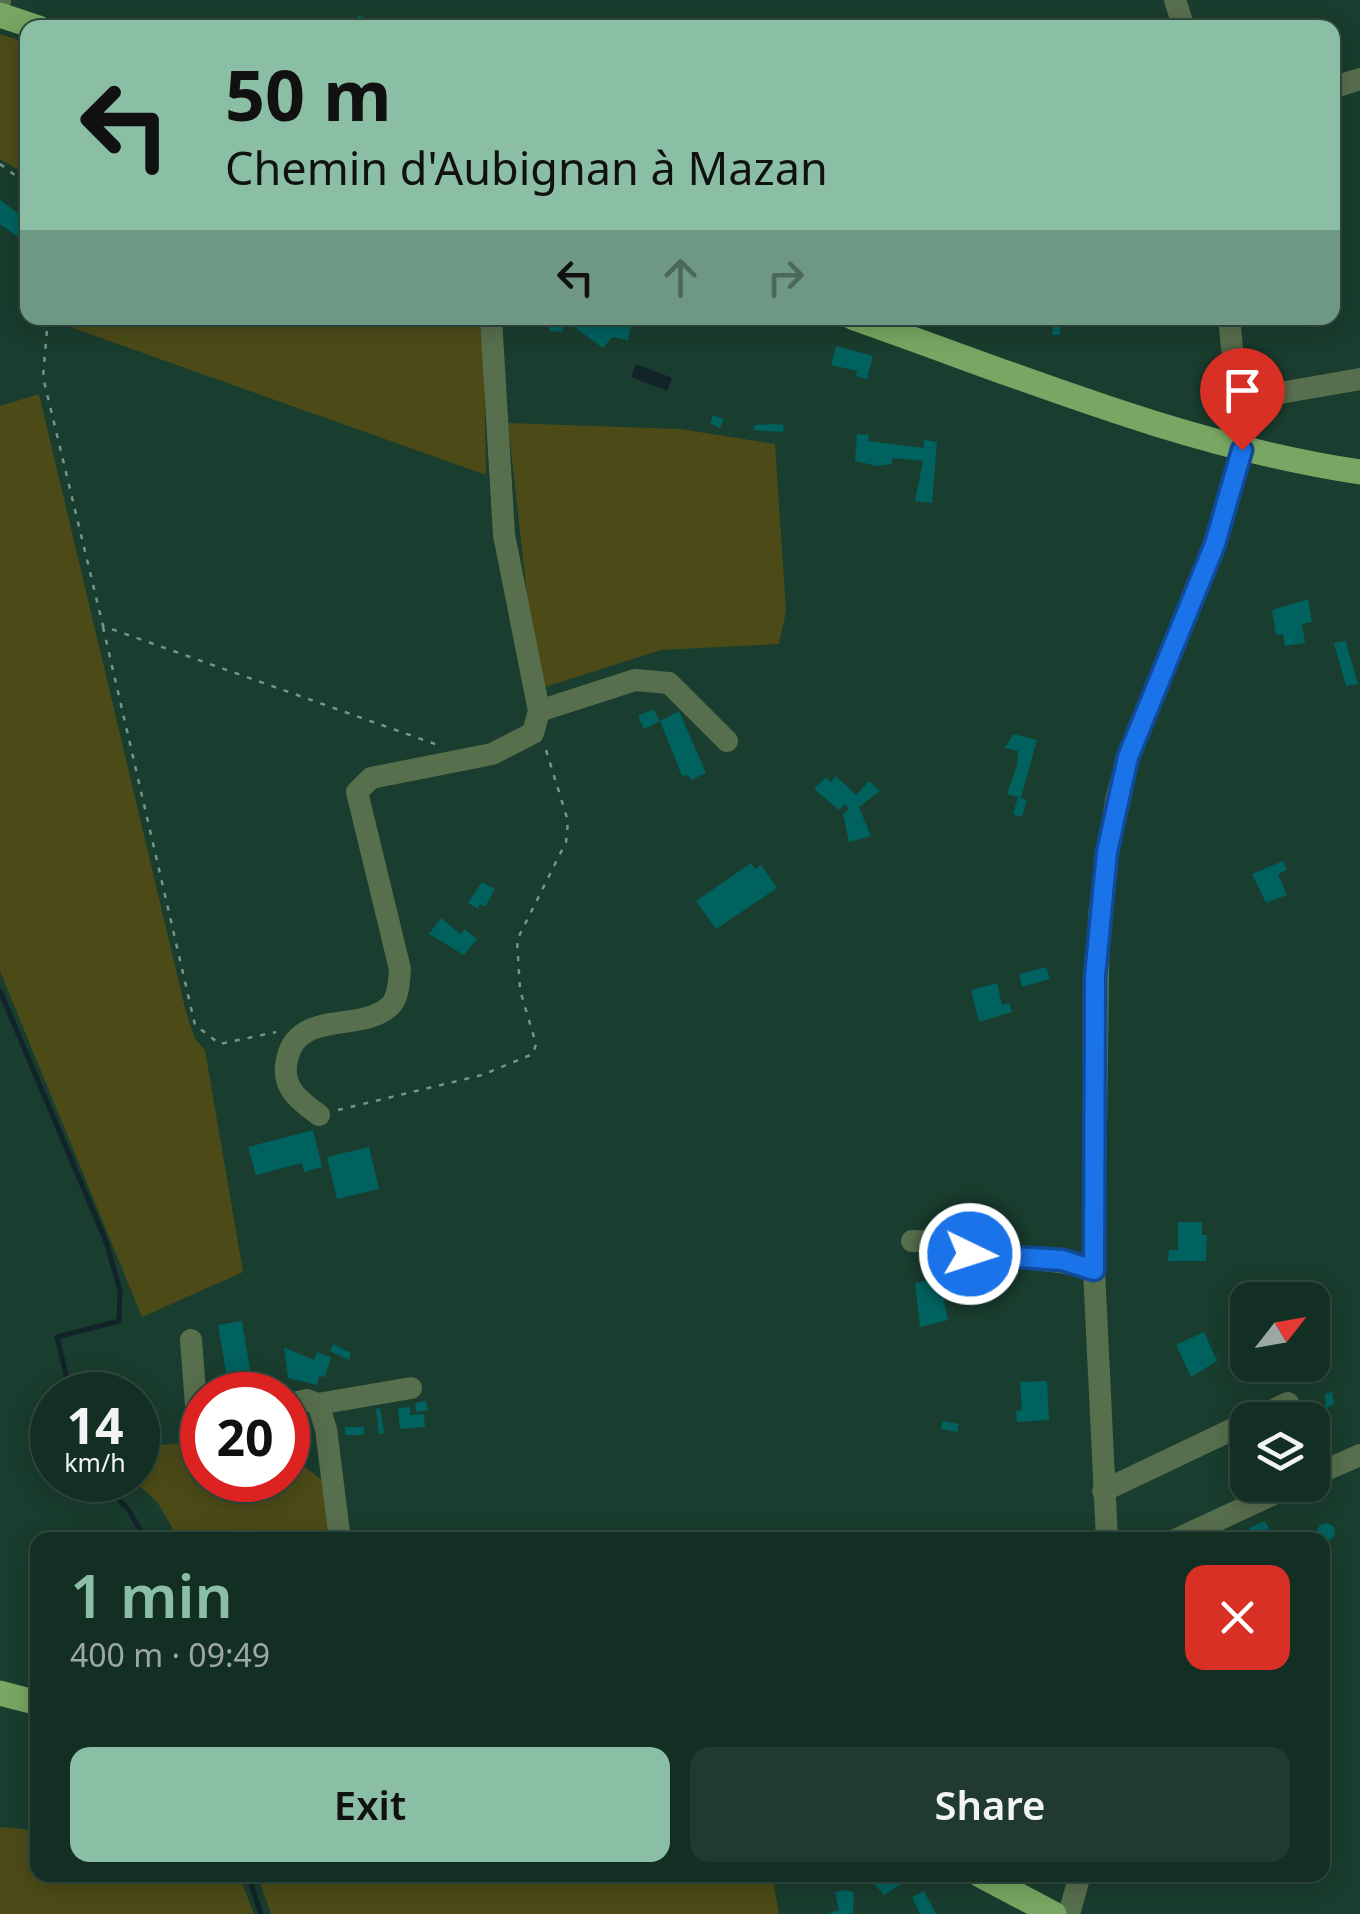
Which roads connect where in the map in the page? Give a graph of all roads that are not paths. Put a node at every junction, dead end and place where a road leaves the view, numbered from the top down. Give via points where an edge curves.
1 (492, 325) edge
2 (875, 325) edge
3 (1229, 325) edge
4 (1360, 379) edge
5 (1236, 381) junction
6 (1242, 450) junction
7 (1360, 472) edge
8 (536, 722) junction
9 (727, 741) dead end
10 (318, 1115) road end
11 (912, 1241) dead end
12 (1094, 1270) junction
13 (190, 1340) dead end
14 (193, 1372) edge
15 (411, 1388) dead end
16 (310, 1401) edge
17 (318, 1404) junction
18 (1230, 1430) edge
19 (1360, 1455) edge
20 (1330, 1468) edge
21 (1103, 1490) junction
22 (1257, 1502) edge
23 (339, 1532) edge
24 (1106, 1532) edge
25 (1192, 1532) edge
26 (0, 1693) edge
27 (30, 1702) edge
28 (993, 1882) edge
29 (1078, 1882) edge
30 (1054, 1914) edge
31 (1068, 1914) edge

1 - 8 street via 504,535
2 - 6 main road
3 - 5 street
4 - 5 street via 1280,393
5 - 6 street
6 - 7 main road
6 - 12 street via 1215,544 1128,757 1113,818 1095,976
8 - 9 street via 636,680 669,684
8 - 10 street via 492,754 371,778 358,792 400,969 398,990 390,1006 322,1023 295,1042 287,1082
11 - 12 street
12 - 21 street
13 - 14 street
15 - 17 street
16 - 17 street
17 - 23 street
18 - 21 street
19 - 20 street
21 - 24 street
22 - 25 street
26 - 27 main road
28 - 30 main road
29 - 31 street

